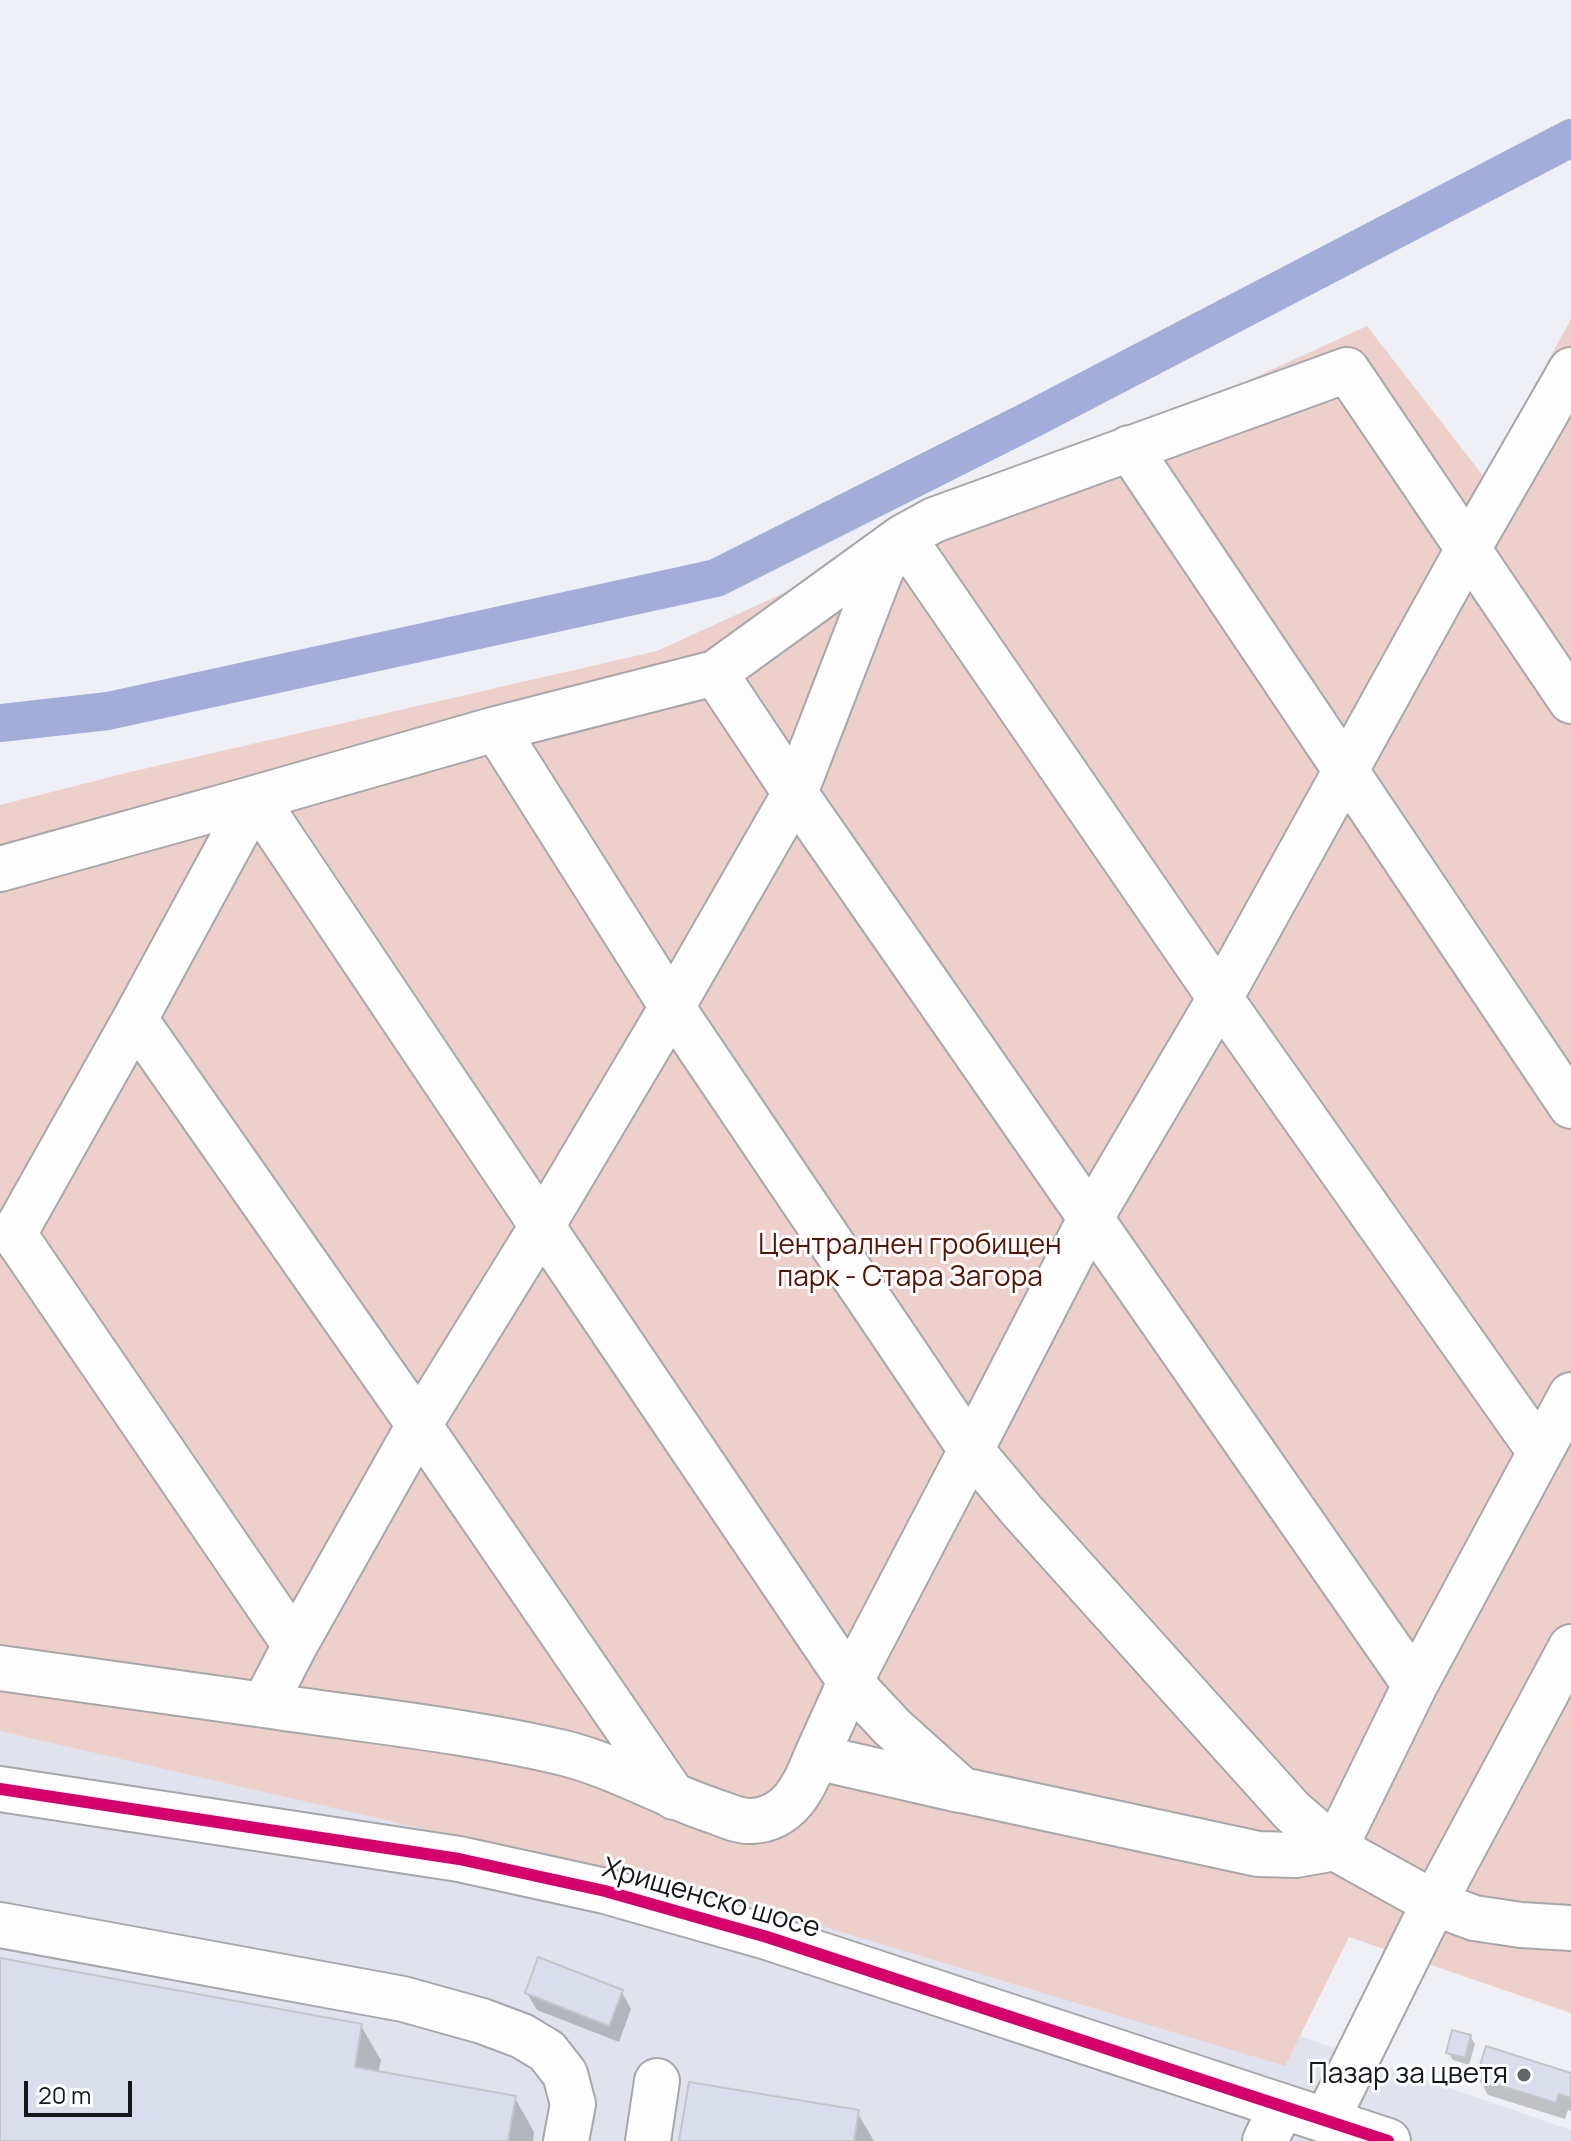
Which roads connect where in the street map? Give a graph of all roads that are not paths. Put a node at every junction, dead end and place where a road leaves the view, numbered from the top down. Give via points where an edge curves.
1 (1571, 370) edge
2 (1129, 448) junction
3 (903, 537) junction
4 (1468, 549) junction
5 (715, 673) junction
6 (1571, 701) edge
7 (496, 729) junction
8 (1345, 770) junction
9 (795, 793) junction
10 (255, 798) junction
11 (0, 869) edge
12 (1220, 998) junction
13 (672, 1007) junction
14 (135, 1019) junction
15 (1571, 1106) edge
16 (1090, 1219) junction
17 (542, 1226) junction
18 (5, 1235) edge
19 (1571, 1395) edge
20 (419, 1425) junction
21 (971, 1450) junction
22 (1540, 1452) junction
23 (295, 1645) junction
24 (1571, 1647) edge
25 (0, 1668) edge
26 (850, 1682) junction
27 (1415, 1685) junction
28 (264, 1705) junction
29 (816, 1757) junction
30 (0, 1789) edge
31 (962, 1790) junction
32 (674, 1797) junction
33 (1335, 1848) junction
34 (1434, 1903) junction
35 (0, 1925) edge
36 (1571, 1928) edge
37 (657, 2081) dead end
38 (1326, 2121) junction
39 (1274, 2124) edge
40 (566, 2141) edge
41 (648, 2141) edge
42 (1388, 2141) edge

1 - 4 street
2 - 3 street via 934,520
2 - 4 street via 1347,370
2 - 8 street
3 - 5 street
3 - 9 street via 882,568
3 - 12 street
4 - 6 street
4 - 8 street
5 - 7 street
5 - 9 street
7 - 10 street
7 - 13 street
8 - 12 street
8 - 15 street
9 - 13 street
9 - 16 street
10 - 11 street
10 - 14 street
10 - 17 street
12 - 16 street
12 - 22 street
13 - 17 street
13 - 21 street
14 - 18 street
14 - 20 street
16 - 21 street
16 - 27 street
17 - 20 street
17 - 26 street
18 - 23 street
19 - 22 street
20 - 23 street
20 - 32 street
21 - 26 street
21 - 33 street via 1292,1811
22 - 27 street
23 - 28 street
24 - 34 street
25 - 28 street
26 - 29 street
26 - 31 street
27 - 33 street
28 - 32 street via 566,1754
29 - 31 street
29 - 32 street via 803,1790 770,1818 748,1821
30 - 39 street, Хрищенско шосе via 459,1859 605,1891 767,1937
31 - 33 street via 1258,1854
33 - 34 street
34 - 36 street via 1474,1918
34 - 38 street
35 - 40 street via 403,1999 509,2031 547,2051 565,2074 573,2104
37 - 41 street
38 - 39 street, Хрищенско шосе
38 - 42 street, Хрищенско шосе

